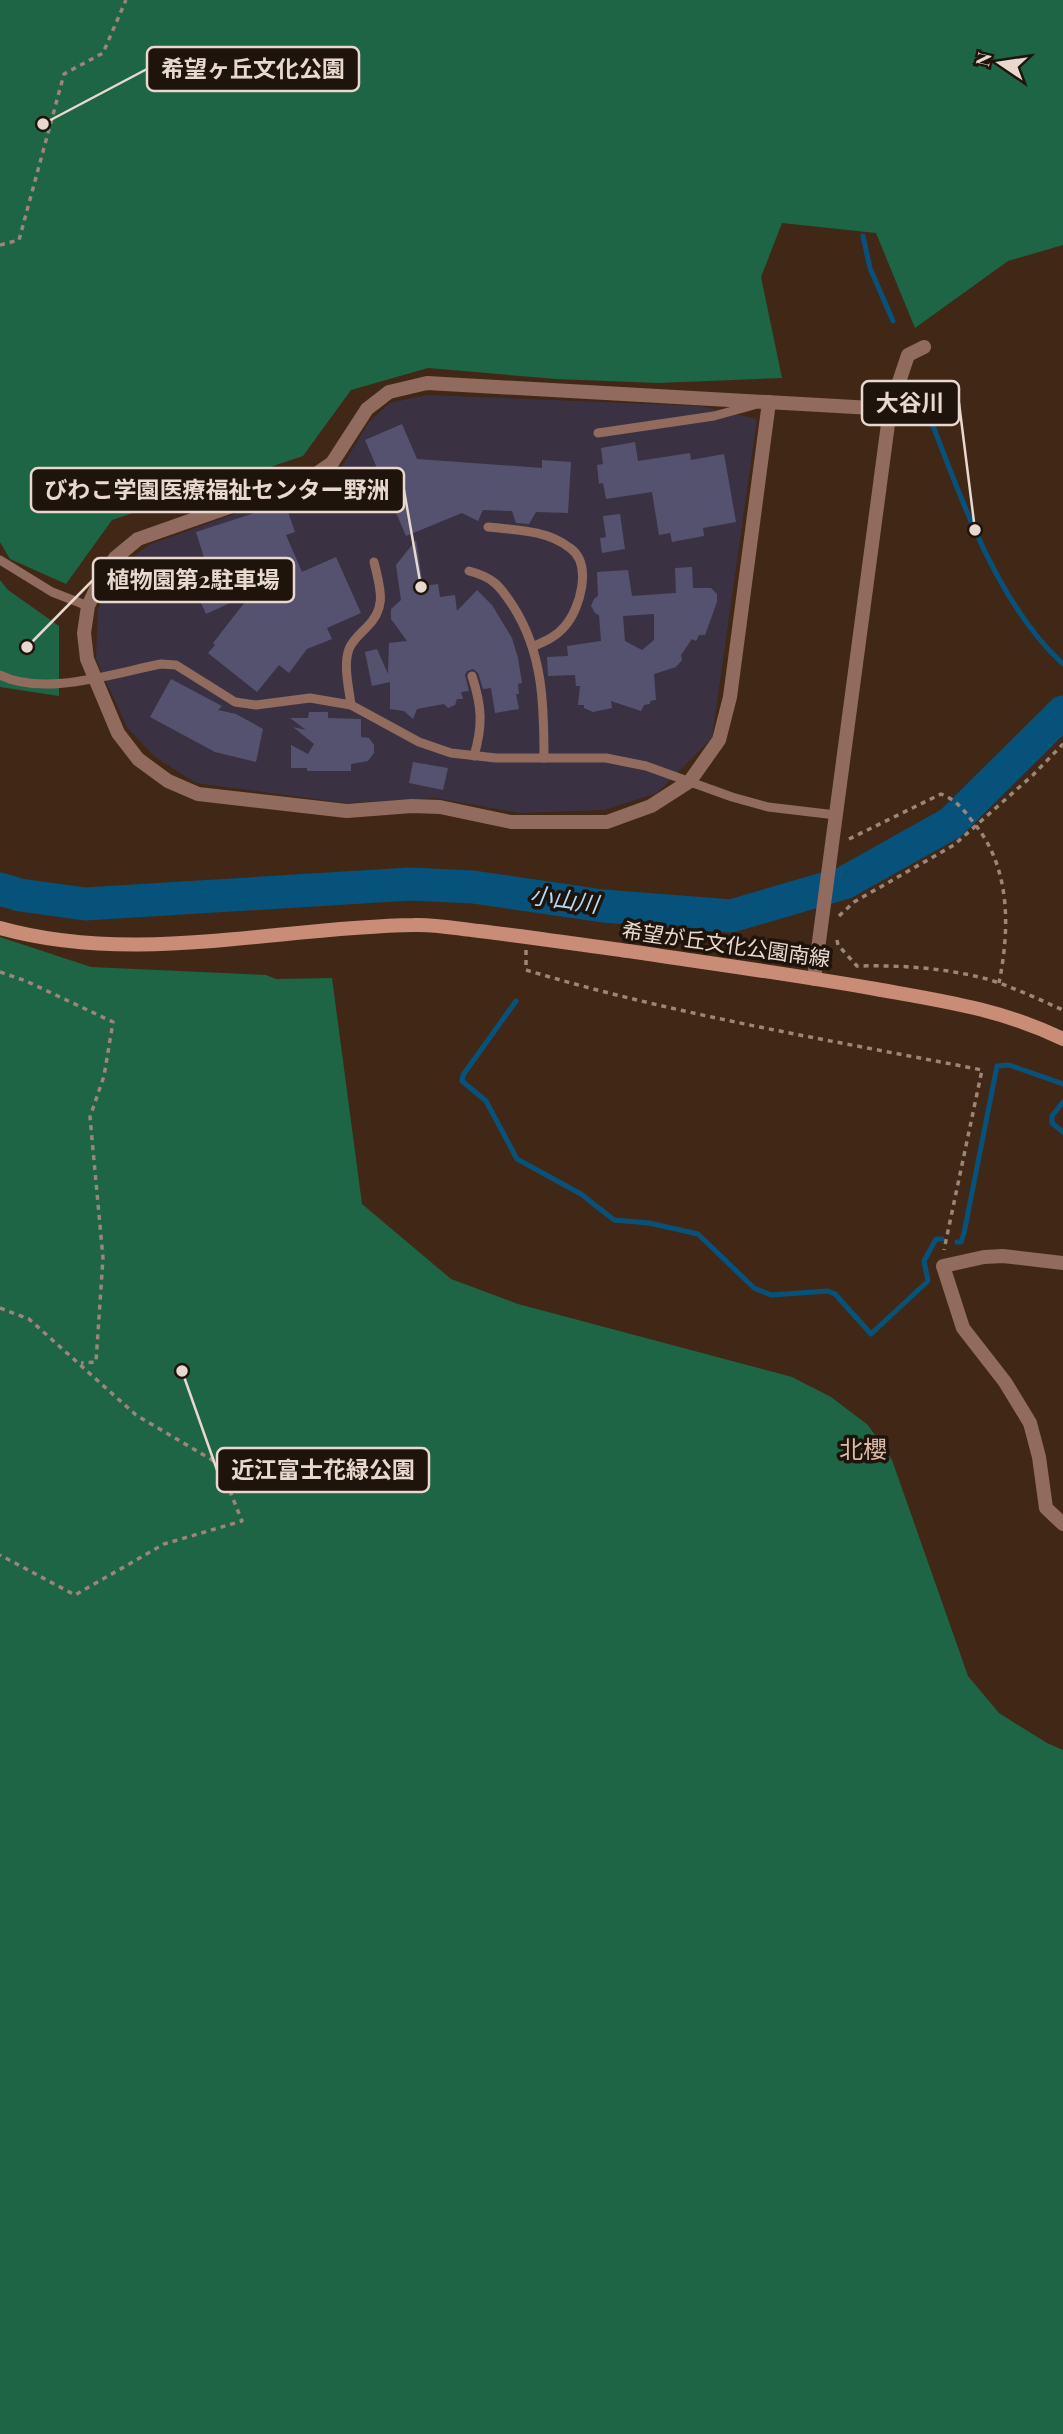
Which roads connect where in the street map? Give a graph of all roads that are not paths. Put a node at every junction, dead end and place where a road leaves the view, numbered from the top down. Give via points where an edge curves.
1 (924, 347) dead end
2 (769, 402) junction
3 (890, 409) junction
4 (598, 433) dead end
5 (488, 527) dead end
6 (0, 560) edge
7 (374, 562) dead end
8 (469, 571) dead end
9 (88, 606) junction
10 (534, 646) junction
11 (0, 675) edge
12 (472, 676) dead end
13 (94, 677) junction
14 (351, 705) junction
15 (474, 756) junction
16 (544, 758) junction
17 (690, 781) junction
18 (836, 815) junction
19 (0, 928) edge
20 (814, 979) junction
21 (1063, 1039) edge
22 (1063, 1263) edge
23 (1063, 1524) edge

1 - 3 street via 908,355
2 - 3 street
2 - 4 lane via 714,416
2 - 9 street via 427,383 389,392 367,409 332,463 309,479 138,539 115,558
2 - 17 street via 730,697 719,740
3 - 18 street
5 - 10 lane via 539,533 573,549 582,564 576,609 566,626
6 - 9 lane via 52,592
7 - 14 lane via 381,607 348,650
8 - 10 lane via 485,575 501,587
9 - 13 street via 83,633
10 - 16 lane via 544,707
11 - 13 lane via 27,684 51,685
12 - 15 lane via 481,712
13 - 14 lane via 169,664 235,702 256,705 310,698
13 - 17 street via 118,733 138,760 167,781 198,794 347,811 440,807 510,822 607,822 652,806
14 - 15 lane via 419,742
15 - 16 lane
16 - 17 lane via 606,758
17 - 18 lane via 768,807
18 - 20 street
19 - 20 main road, 希望が丘文化公園南線 via 104,946 418,924
20 - 21 main road, 希望が丘文化公園南線 via 975,1007
22 - 23 street via 1003,1256 943,1266 963,1328 1030,1423 1046,1508

